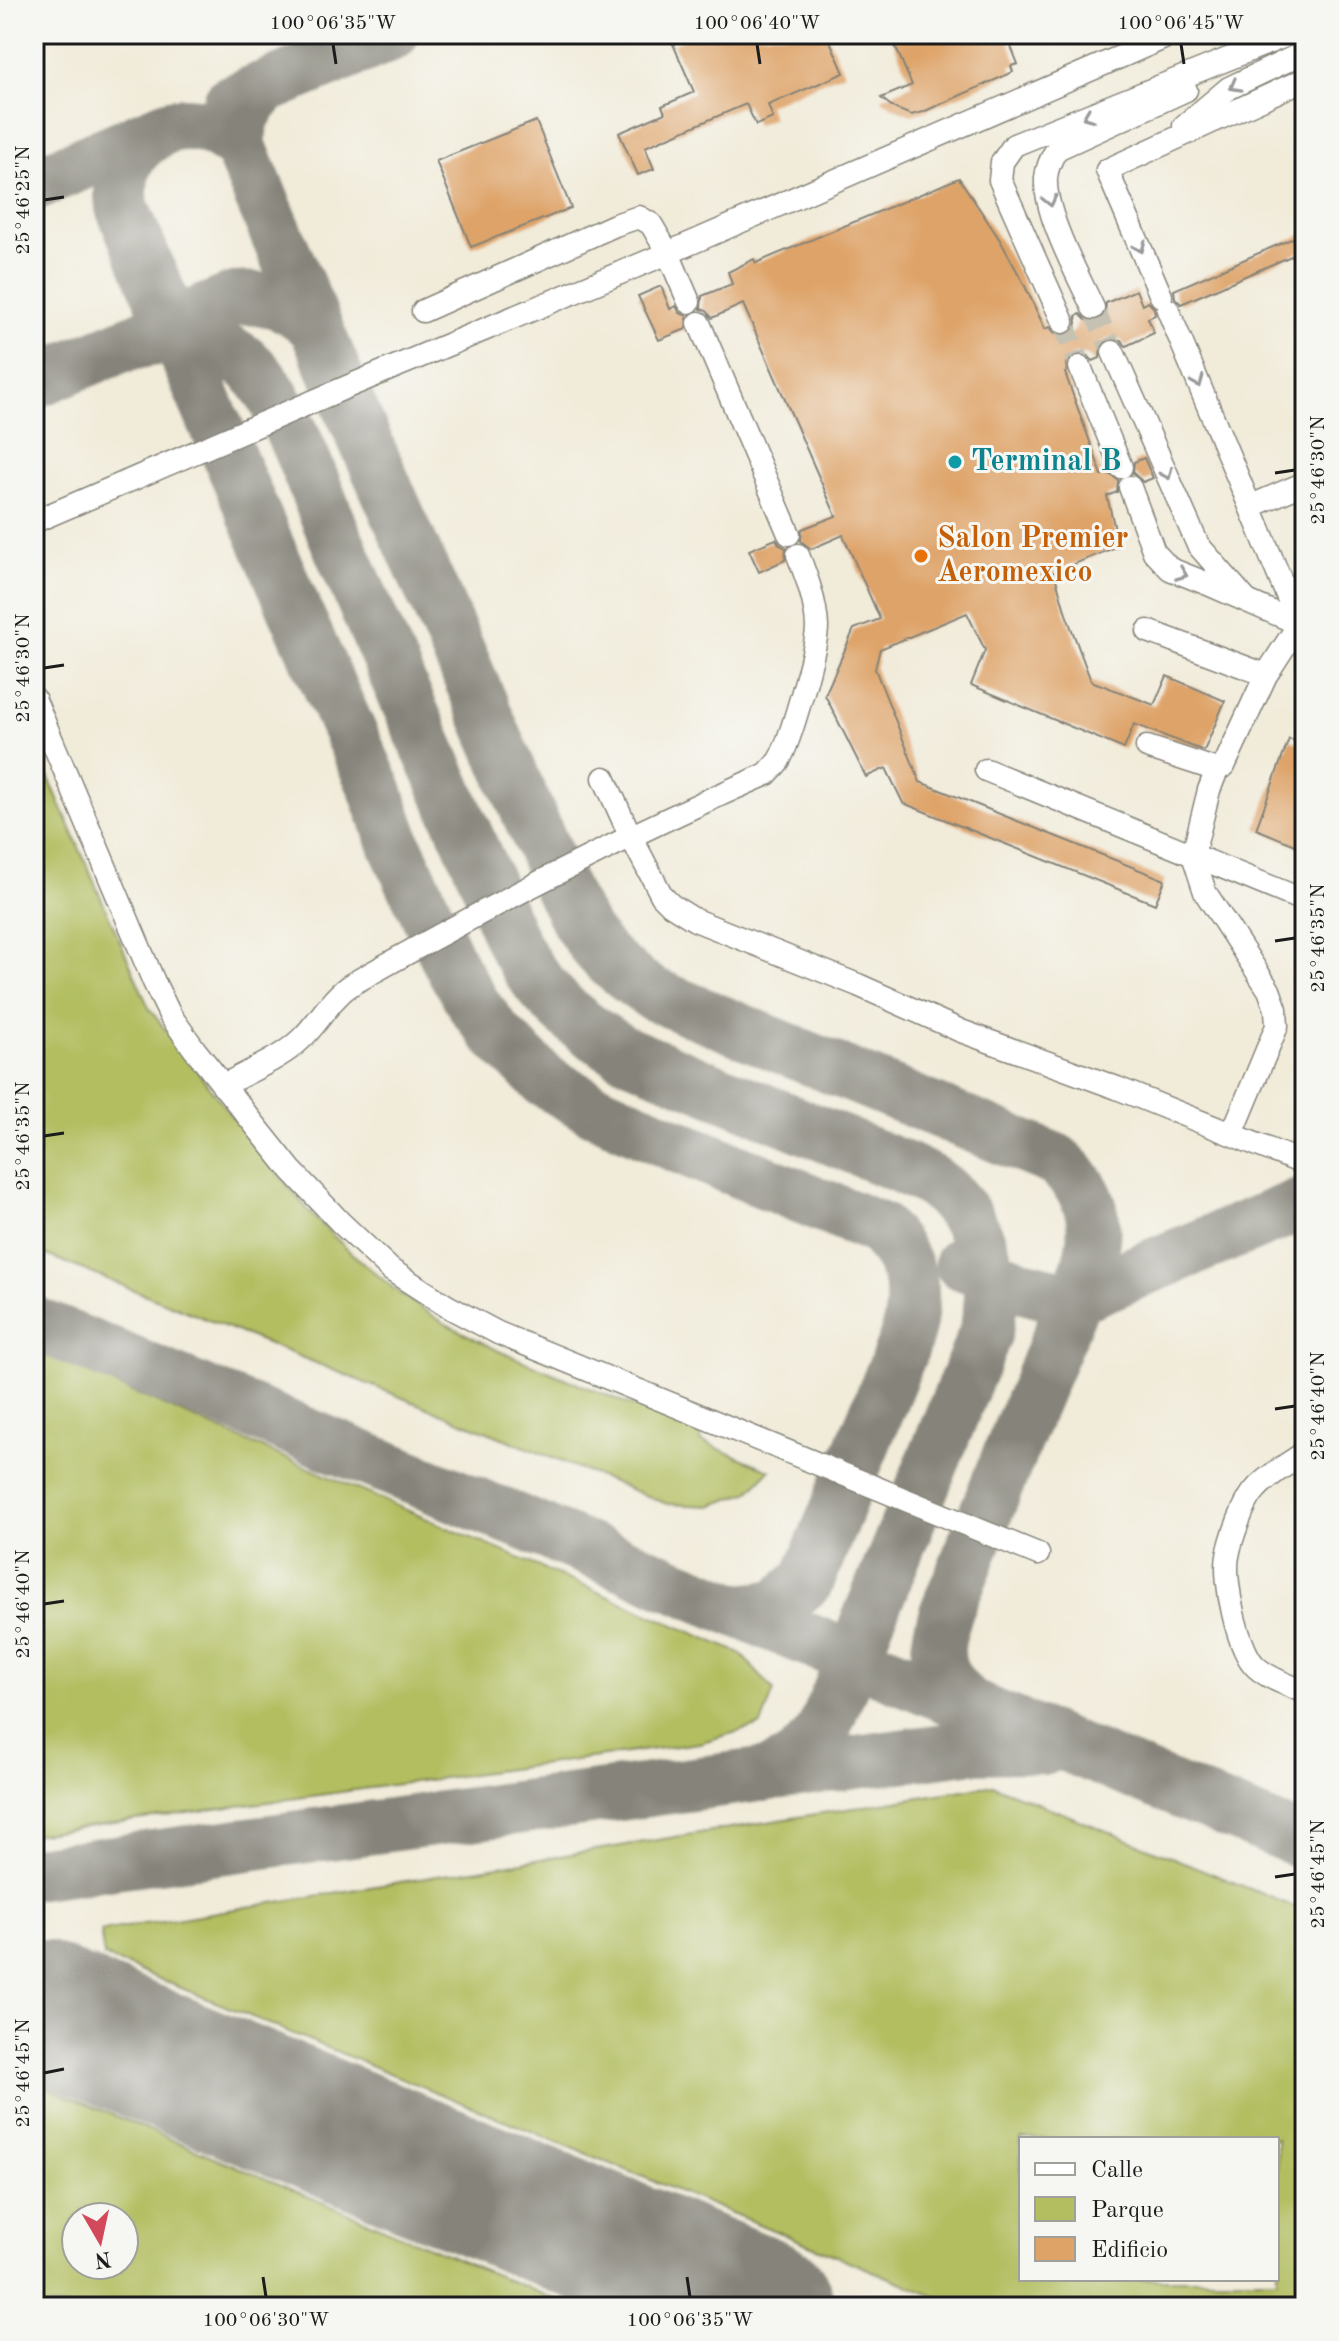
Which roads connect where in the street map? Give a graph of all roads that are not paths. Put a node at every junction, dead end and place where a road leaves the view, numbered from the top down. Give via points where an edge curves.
1 (1173, 34) edge
2 (1290, 34) edge
3 (1251, 50) junction
4 (1297, 56) edge
5 (1305, 79) edge
6 (1257, 101) junction
7 (1162, 145) junction
8 (668, 253) junction
9 (689, 302) dead end
10 (1093, 308) tunnel mouth
11 (423, 311) dead end
12 (1063, 322) tunnel mouth
13 (699, 323) dead end
14 (1113, 352) tunnel mouth
15 (1080, 367) tunnel mouth
16 (1304, 486) edge
17 (1251, 506) junction
18 (35, 517) edge
19 (1246, 600) junction
20 (1302, 625) edge
21 (1148, 631) dead end
22 (1266, 675) junction
23 (34, 698) edge
24 (1147, 747) dead end
25 (986, 770) dead end
26 (1217, 770) junction
27 (604, 778) dead end
28 (630, 835) junction
29 (1193, 855) junction
30 (1305, 901) edge
31 (223, 1086) junction
32 (1232, 1134) junction
33 (1305, 1164) edge
34 (1305, 1452) edge
35 (1038, 1554) dead end
36 (1305, 1692) edge

1 - 8 street
2 - 3 street
3 -> 10 street via 1176,96 1057,149 1049,161 1047,199
3 -> 12 street via 1014,145 1002,162 1000,180
4 - 6 street
4 -> 7 street via 1229,88
5 - 6 street
6 - 7 street
7 -> 17 street via 1107,170
8 - 9 street
8 - 11 street via 651,224 639,217
8 - 18 street
13 - 28 street via 794,544 811,590 817,630 788,741 767,774
14 -> 19 street via 1198,545
15 -> 19 street via 1154,552 1170,569
16 - 17 street
17 - 20 street
19 - 20 street
20 - 22 street
21 - 22 street
22 - 26 street via 1229,759
23 - 31 street via 170,1015
24 - 26 street
25 - 29 street
26 - 29 street
27 - 28 street
28 - 31 street via 352,984 294,1046
28 - 32 street via 662,896 695,920 961,1031
29 - 30 street
29 - 32 street via 1205,892 1276,1009 1277,1026
31 - 35 street via 341,1223 391,1270 447,1306 498,1333
32 - 33 street
34 - 36 street via 1254,1491 1227,1558 1227,1578 1237,1627 1254,1666

